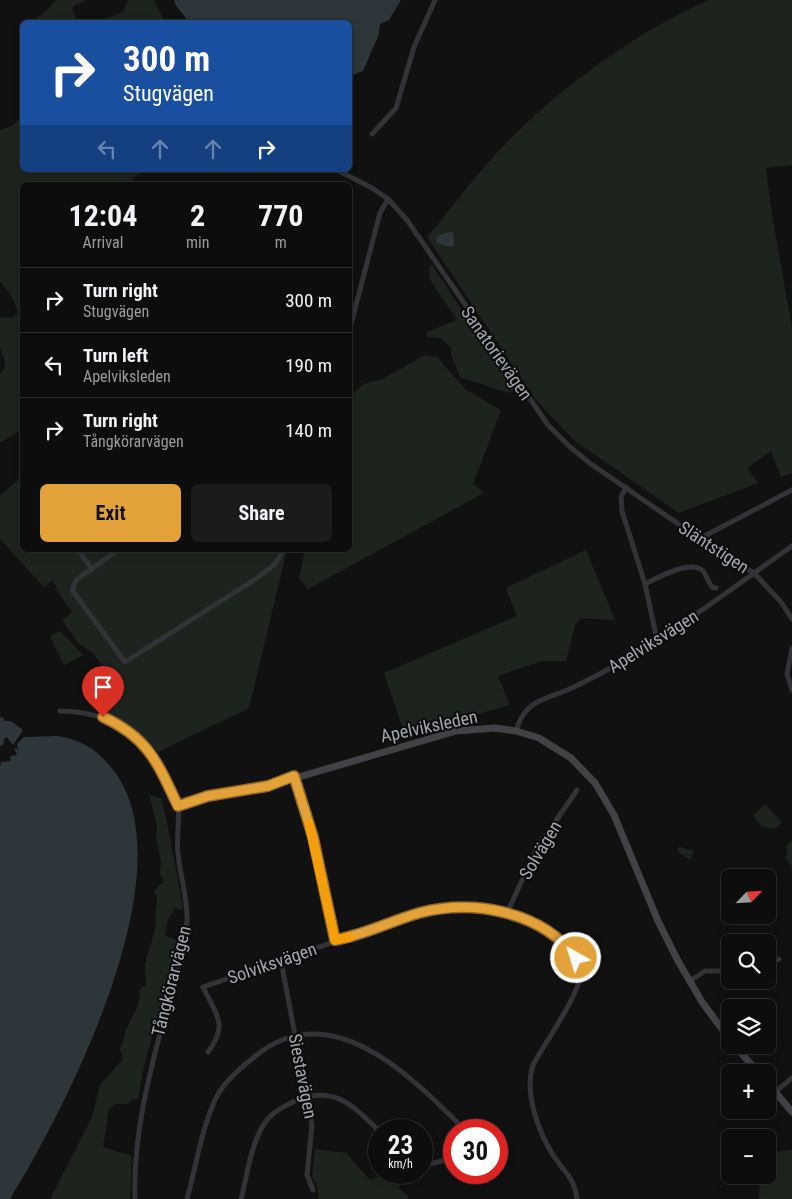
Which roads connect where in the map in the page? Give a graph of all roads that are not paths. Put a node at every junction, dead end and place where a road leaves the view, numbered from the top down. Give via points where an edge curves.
1 (435, 0) edge
2 (372, 134) dead end
3 (340, 172) edge
4 (388, 199) junction
5 (352, 317) edge
6 (626, 488) junction
7 (792, 490) edge
8 (700, 539) junction
9 (792, 546) edge
10 (79, 552) edge
11 (115, 552) edge
12 (283, 552) edge
13 (92, 569) junction
14 (754, 573) junction
15 (645, 584) junction
16 (716, 588) dead end
17 (791, 615) edge
18 (657, 640) junction
19 (792, 648) edge
20 (792, 690) edge
21 (60, 712) dead end
22 (516, 731) junction
23 (294, 776) junction
24 (577, 790) dead end
25 (178, 806) junction
26 (507, 913) junction
27 (335, 940) junction
28 (779, 959) dead end
29 (776, 960) edge
30 (282, 961) junction
31 (721, 971) edge
32 (690, 981) junction
33 (721, 1027) edge
34 (295, 1036) junction
35 (208, 1052) dead end
36 (742, 1054) edge
37 (751, 1064) edge
38 (792, 1078) edge
39 (776, 1093) edge
40 (778, 1095) junction
41 (307, 1096) junction
42 (792, 1108) edge
43 (792, 1112) edge
44 (453, 1119) edge
45 (368, 1121) edge
46 (313, 1190) dead end
47 (135, 1199) edge
48 (187, 1199) edge
49 (241, 1199) edge
50 (577, 1199) edge

1 - 2 street via 414,47 396,108
3 - 4 street, Sanatorievägen
4 - 5 street via 380,213
4 - 6 street, Sanatorievägen via 407,220 548,425 580,455
6 - 8 street, Släntstigen
6 - 15 street via 621,497 622,511
7 - 8 street
8 - 14 street, Släntstigen
9 - 14 street, Apelviksvägen
10 - 13 street
11 - 13 street
12 - 13 street via 274,566 254,580 125,662 72,590 76,580
14 - 17 street, Släntstigen
14 - 18 street, Apelviksvägen
15 - 16 street via 674,570 696,568 702,570 712,587
15 - 18 street
18 - 22 street, Apelviksvägen via 593,678 529,706 521,715
19 - 20 street via 787,674
21 - 25 street, Tångkörarvägen via 96,715 133,736 158,763
22 - 23 street, Apelviksleden via 484,728 456,731
22 - 32 street, Apelviksleden via 557,748 584,769 595,783 614,815 658,921
23 - 25 street, Apelviksleden via 268,786 214,795
23 - 27 street via 313,837
24 - 26 street, Solvägen via 536,850
25 - 47 street, Tångkörarvägen via 177,846 187,922 141,1110
26 - 27 street, Solviksvägen via 474,908 434,910
26 - 50 street, Solviksvägen via 556,936 580,966 576,987 533,1065 530,1079 539,1126 553,1154 572,1178
27 - 30 street, Solviksvägen
28 - 29 street
30 - 34 street, Siestavägen
30 - 35 street, Solviksvägen via 203,986 220,1029 219,1037
31 - 32 street via 705,971
32 - 33 street, Apelviksleden
34 - 41 street, Siestavägen
34 - 44 street via 340,1038 381,1055
34 - 48 street via 259,1052 219,1093
36 - 37 street
38 - 40 street
39 - 40 street
40 - 42 street
40 - 43 street
41 - 45 street via 319,1094 346,1102
41 - 46 street, Siestavägen via 313,1130 307,1175
41 - 49 street via 277,1110 267,1119 253,1151

